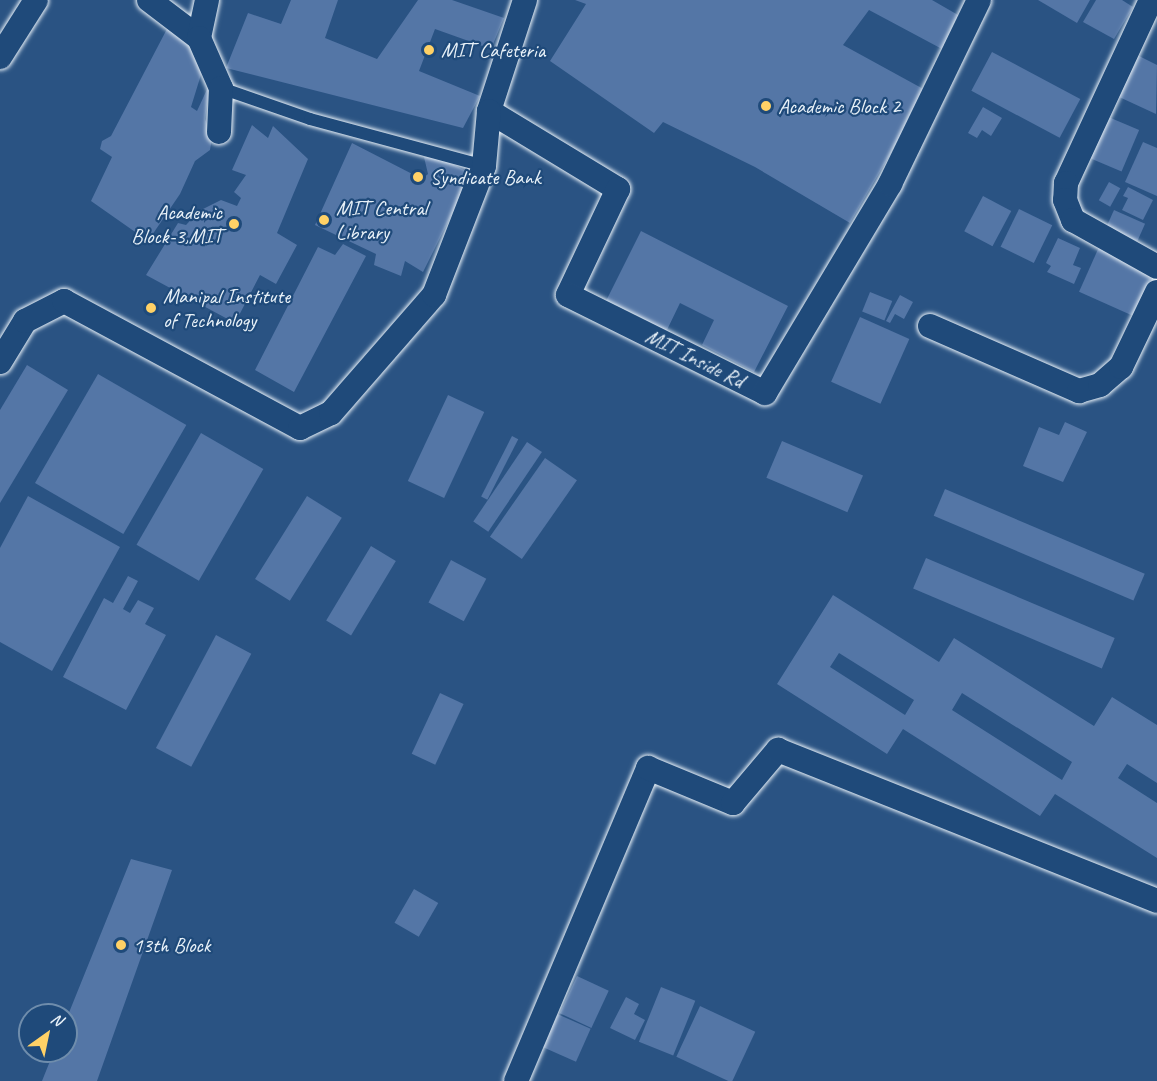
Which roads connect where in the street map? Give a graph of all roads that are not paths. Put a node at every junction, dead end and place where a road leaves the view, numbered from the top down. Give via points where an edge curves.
1 (36, 0) edge
2 (149, 0) edge
3 (207, 0) edge
4 (525, 0) edge
5 (979, 0) edge
6 (1151, 0) edge
7 (199, 38) junction
8 (0, 57) edge
9 (221, 88) junction
10 (489, 111) junction
11 (219, 132) dead end
12 (484, 166) junction
13 (1157, 267) edge
14 (1157, 292) edge
15 (930, 326) dead end
16 (0, 362) edge
17 (1157, 901) edge
18 (516, 1081) edge

1 - 8 street
2 - 7 street
3 - 7 street
4 - 10 street
5 - 10 street, MIT Inside Rd via 890,184 765,393 568,295 618,189
6 - 13 street via 1066,183 1065,201 1073,220
7 - 9 street
9 - 11 street
9 - 12 lane via 310,119
10 - 12 street
12 - 16 street via 434,296 331,413 300,428 64,301 25,321
14 - 15 street via 1121,367 1100,386 1079,391
17 - 18 street via 778,750 733,803 648,768

